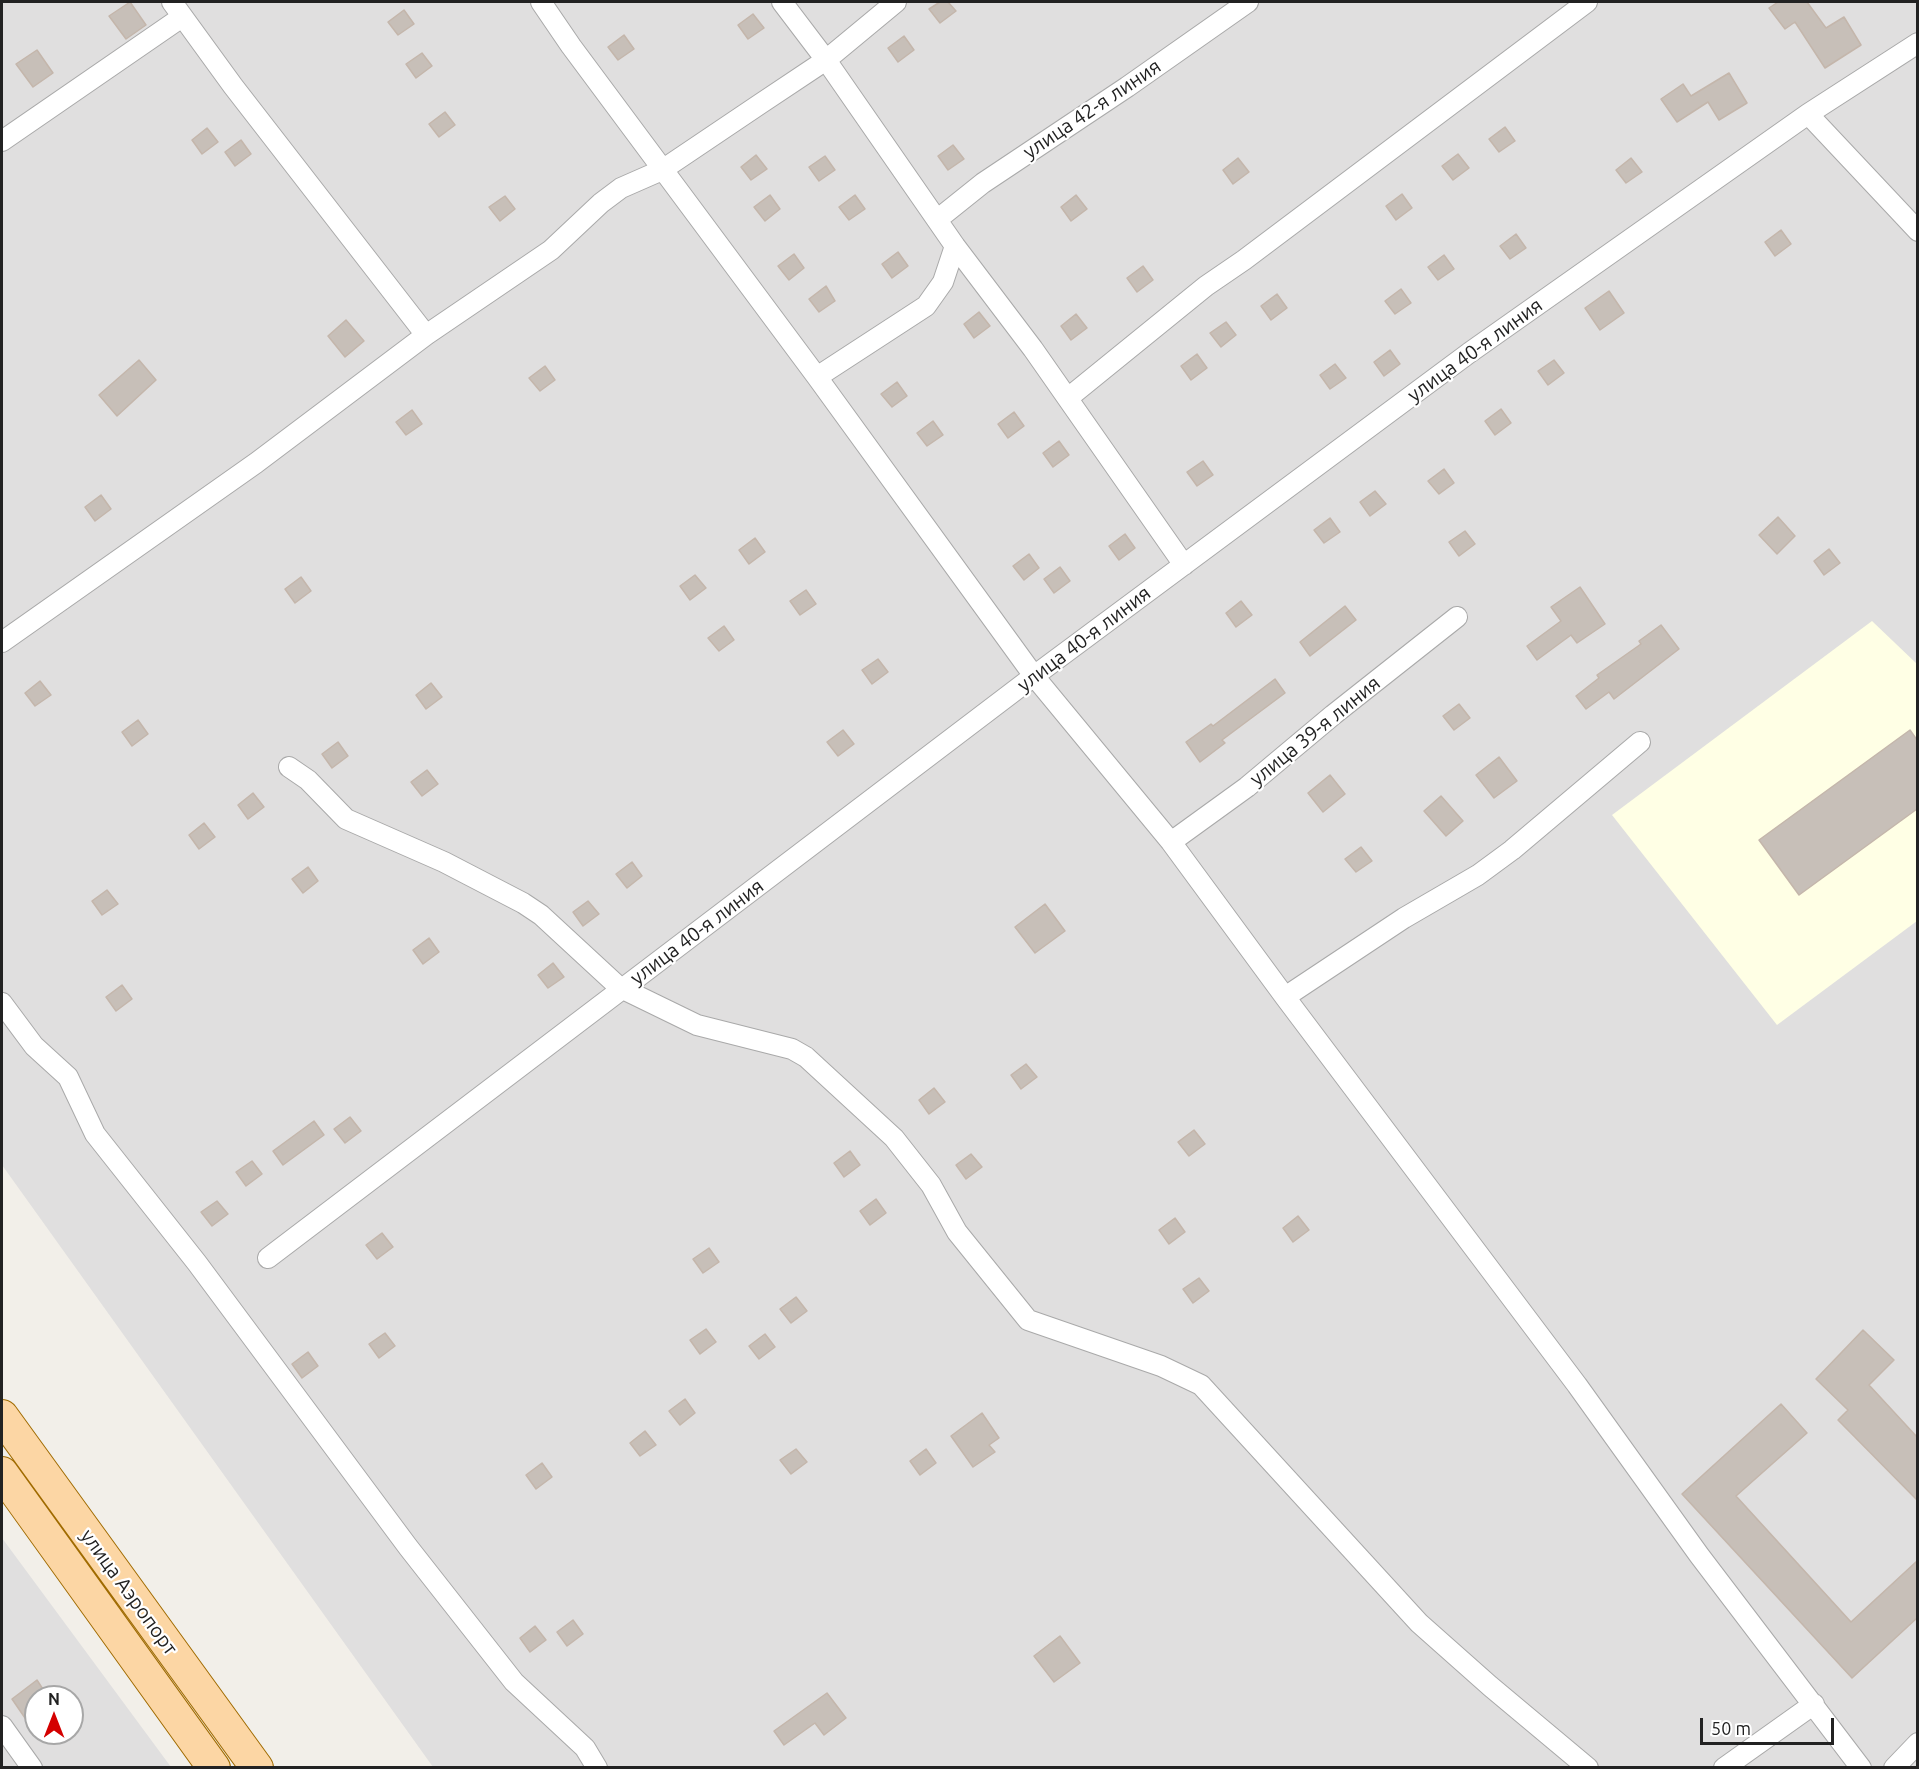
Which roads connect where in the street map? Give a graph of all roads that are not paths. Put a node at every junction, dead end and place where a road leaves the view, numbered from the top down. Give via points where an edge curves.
1 (541, 2) edge
2 (782, 2) edge
3 (896, 2) edge
4 (1248, 2) edge
5 (1587, 2) edge
6 (177, 9) edge
7 (1917, 43) edge
8 (825, 60) junction
9 (1808, 114) junction
10 (2, 141) edge
11 (662, 170) junction
12 (938, 219) junction
13 (1917, 231) edge
14 (955, 246) junction
15 (426, 335) junction
16 (817, 377) junction
17 (1068, 398) junction
18 (1184, 565) junction
19 (1457, 617) dead end
20 (2, 642) edge
21 (1035, 676) junction
22 (1640, 742) dead end
23 (289, 767) dead end
24 (1171, 842) junction
25 (622, 989) junction
26 (1285, 997) junction
27 (2, 1003) edge
28 (268, 1258) dead end
29 (2, 1416) edge
30 (2, 1473) edge
31 (1815, 1704) junction
32 (2, 1726) edge
33 (1917, 1743) edge
34 (32, 1767) edge
35 (214, 1767) edge
36 (257, 1767) edge
37 (597, 1767) edge
38 (1588, 1767) edge
39 (1724, 1767) edge
40 (1861, 1767) edge
41 (1894, 1767) edge

1 - 11 street
2 - 8 street
3 - 8 street
4 - 12 street, улица 42-я линия via 982,183
5 - 17 street via 1206,286
6 - 10 street
6 - 15 street via 232,86
7 - 9 street, улица 40-я линия
8 - 11 street
8 - 12 street
9 - 13 street
9 - 18 street, улица 40-я линия via 1469,353
11 - 15 street via 621,188 551,250
11 - 16 street
12 - 14 street
14 - 16 street via 943,282 926,306
14 - 17 street
15 - 20 street via 256,463
16 - 21 street
17 - 18 street
18 - 21 street, улица 40-я линия
19 - 24 street, улица 39-я линия via 1247,787
21 - 24 street
21 - 25 street, улица 40-я линия
22 - 26 street via 1487,869 1404,918
23 - 25 street via 308,780 346,819 444,862 541,915
24 - 26 street
25 - 28 street, улица 40-я линия
25 - 38 street via 697,1025 792,1048 806,1056 894,1138 931,1185 957,1232 1028,1320 1161,1366 1201,1385 1419,1623
26 - 31 street via 1577,1385 1699,1555
27 - 37 street via 34,1046 68,1077 95,1134 198,1263 408,1547 514,1682 585,1748
29 - 36 main road, улица Аэропорт
30 - 35 main road, улица Аэропорт
31 - 39 street
31 - 40 street
32 - 34 street
33 - 41 street

